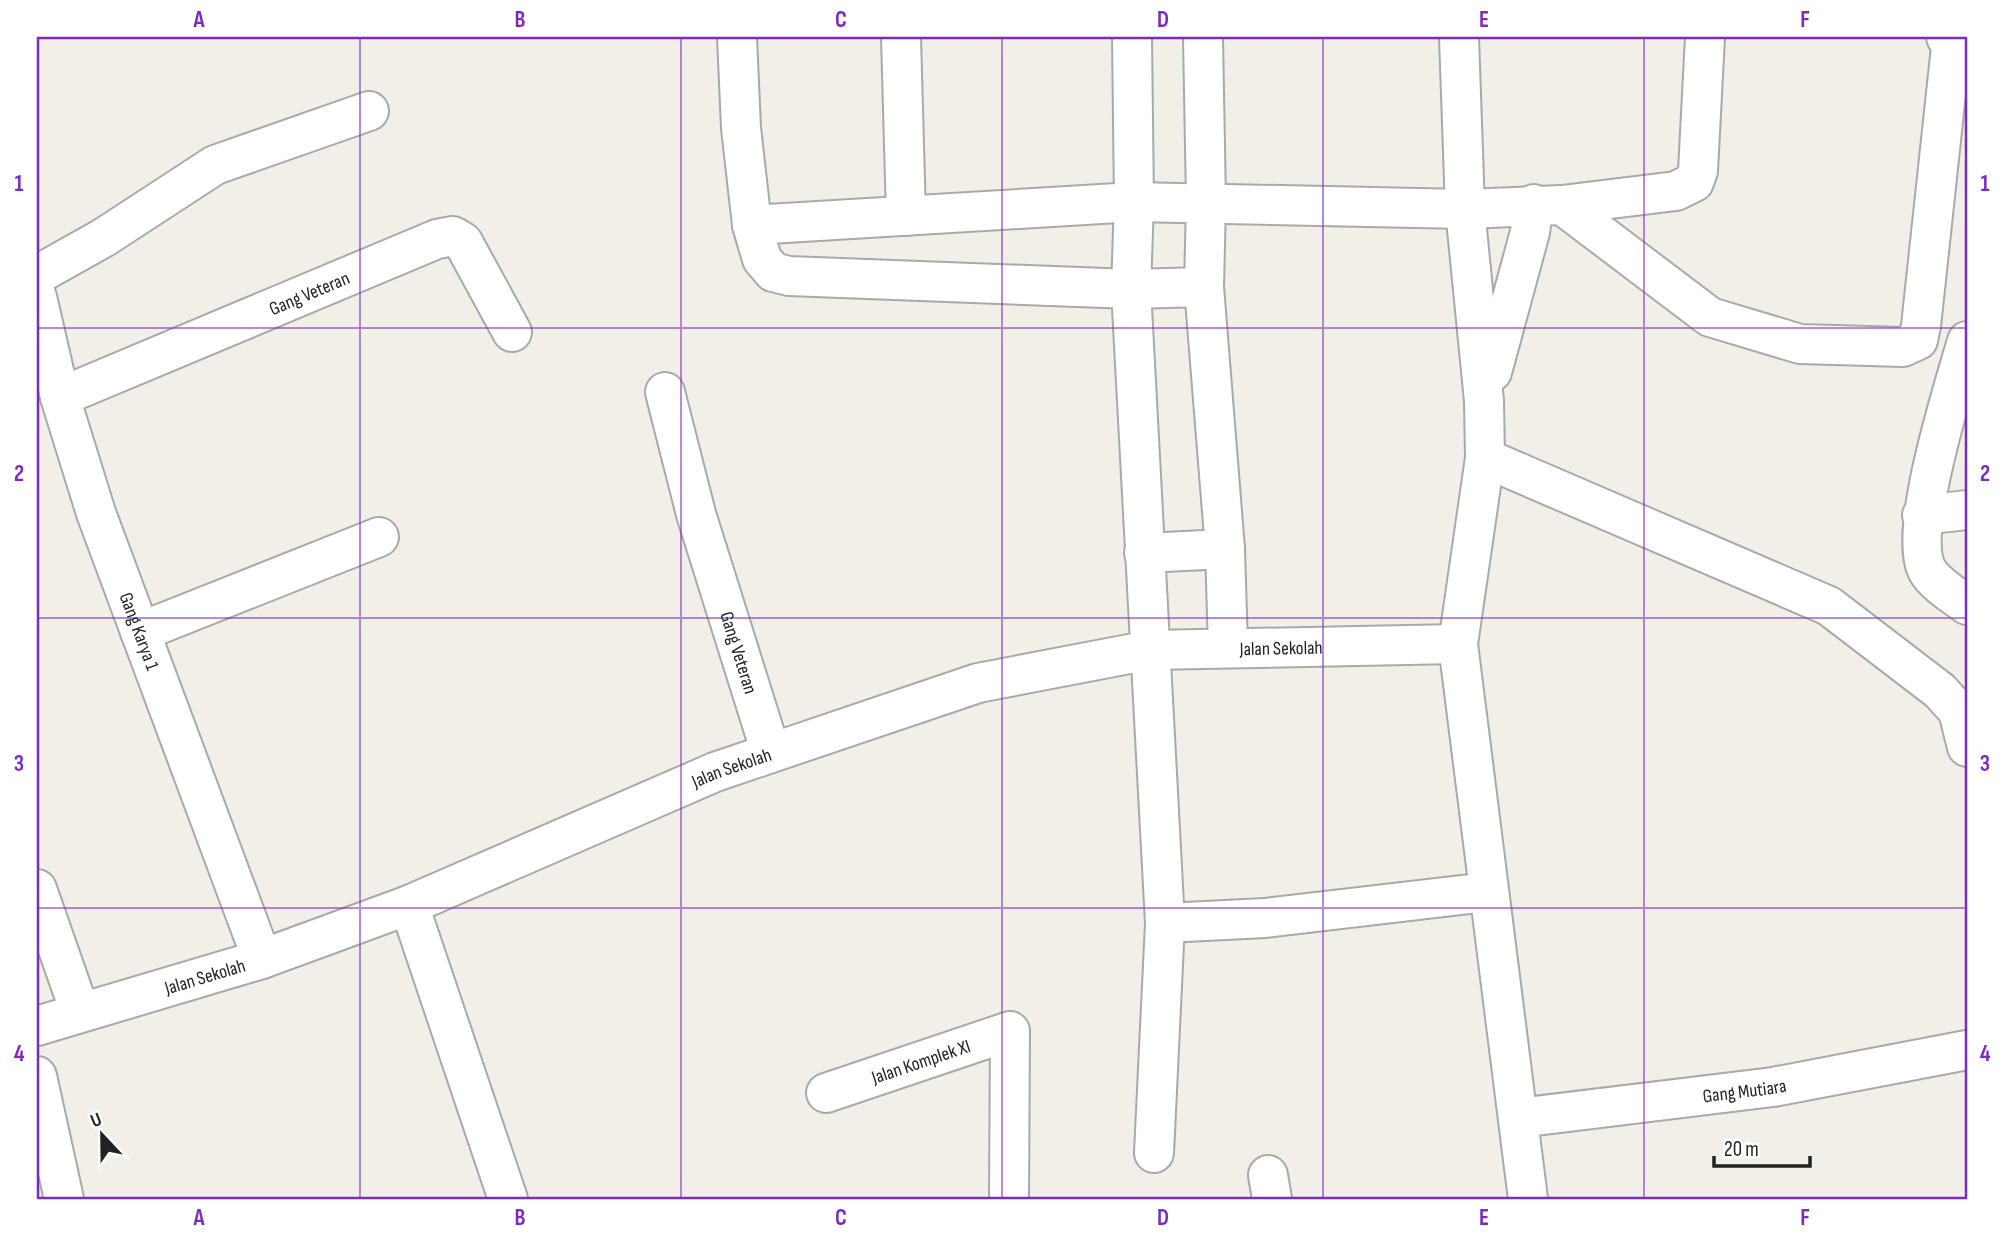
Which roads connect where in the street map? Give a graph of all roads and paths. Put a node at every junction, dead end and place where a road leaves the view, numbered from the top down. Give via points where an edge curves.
1 (737, 37) edge
2 (901, 37) edge
3 (1132, 37) edge
4 (1203, 37) edge
5 (1459, 37) edge
6 (1704, 37) edge
7 (1946, 37) edge
8 (369, 111) dead end
9 (1134, 202) junction
10 (1206, 202) junction
11 (1548, 205) junction
12 (1465, 209) junction
13 (906, 216) junction
14 (752, 225) junction
15 (37, 275) edge
16 (1203, 287) junction
17 (1131, 289) junction
18 (37, 297) edge
19 (512, 332) dead end
20 (1967, 341) edge
21 (665, 392) dead end
22 (60, 397) junction
23 (1484, 401) junction
24 (1485, 458) junction
25 (1967, 510) edge
26 (1922, 515) junction
27 (379, 537) dead end
28 (1225, 549) junction
29 (1144, 552) junction
30 (1967, 605) edge
31 (140, 632) junction
32 (1458, 644) junction
33 (1228, 648) junction
34 (1150, 650) junction
35 (1967, 747) edge
36 (771, 753) junction
37 (37, 889) edge
38 (1487, 892) junction
39 (408, 905) junction
40 (1165, 923) junction
41 (262, 959) junction
42 (80, 1012) junction
43 (37, 1026) edge
44 (1967, 1050) edge
45 (37, 1076) edge
46 (826, 1093) dead end
47 (1518, 1118) junction
48 (1154, 1153) dead end
49 (64, 1199) edge
50 (508, 1199) edge
51 (1009, 1199) edge
52 (1528, 1199) edge

1 - 14 street
2 - 13 street
3 - 9 street
4 - 10 street
5 - 12 street
6 - 11 street via 1699,171 1693,182 1676,191
7 - 11 street via 1951,47 1921,326 1918,340 1903,347 1800,344 1710,317
8 - 15 street via 215,165
9 - 10 street
9 - 13 street
9 - 17 street
10 - 12 street
10 - 16 street
11 - 12 street
11 - 23 street via 1530,232
12 - 23 street
13 - 14 street
14 - 17 street via 762,259 773,272 789,276
16 - 17 street
16 - 28 street
17 - 29 street
18 - 22 street, Gang Karya 1
19 - 22 street, Gang Veteran via 463,242 453,236
20 - 26 street
21 - 36 street, Gang Veteran via 696,514
22 - 31 street, Gang Karya 1
23 - 24 street
24 - 32 street
24 - 35 street via 1829,606 1940,691 1958,711
25 - 26 street
26 - 30 street via 1922,552 1928,571
27 - 31 street
28 - 29 street
28 - 33 street
29 - 34 street
31 - 41 street, Gang Karya 1
32 - 33 street, Jalan Sekolah
32 - 38 street
33 - 34 street, Jalan Sekolah
34 - 36 street, Jalan Sekolah via 978,683
34 - 40 street
36 - 39 street, Jalan Sekolah via 715,772
37 - 42 street
38 - 40 street via 1265,918
38 - 47 street
39 - 41 street, Jalan Sekolah
39 - 50 street
40 - 48 street
41 - 42 street, Jalan Sekolah
42 - 43 street, Jalan Sekolah
44 - 47 street, Gang Mutiara via 1773,1087
45 - 49 street
46 - 51 street, Jalan Komplek XI via 1007,1030 1011,1034
47 - 52 street

